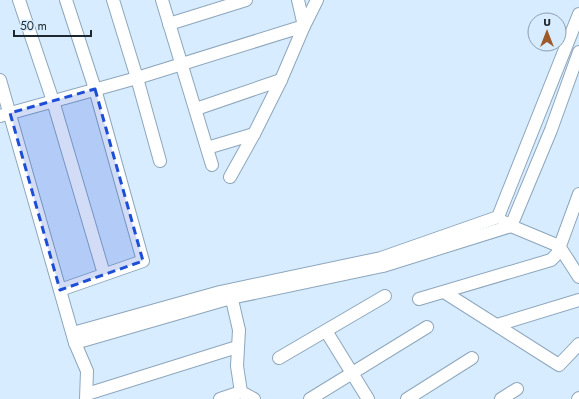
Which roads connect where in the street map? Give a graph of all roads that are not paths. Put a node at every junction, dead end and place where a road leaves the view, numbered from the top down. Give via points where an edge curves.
1 (19, 0) edge
2 (66, 0) edge
3 (113, 0) edge
4 (162, 0) edge
5 (246, 0) edge
6 (298, 0) edge
7 (318, 0) edge
8 (579, 14) edge
9 (169, 24) junction
10 (304, 26) junction
11 (574, 42) edge
12 (579, 52) edge
13 (181, 64) junction
14 (137, 78) junction
15 (0, 80) edge
16 (281, 80) junction
17 (95, 89) junction
18 (53, 101) junction
19 (196, 109) junction
20 (5, 114) edge
21 (254, 134) junction
22 (207, 148) junction
23 (160, 161) dead end
24 (212, 165) dead end
25 (230, 177) dead end
26 (579, 194) edge
27 (498, 217) junction
28 (511, 226) junction
29 (559, 246) junction
30 (104, 274) junction
31 (579, 277) edge
32 (60, 290) junction
33 (444, 292) junction
34 (230, 294) junction
35 (386, 296) dead end
36 (419, 299) dead end
37 (579, 300) edge
38 (497, 325) junction
39 (427, 328) dead end
40 (326, 331) junction
41 (74, 338) junction
42 (579, 344) edge
43 (237, 347) junction
44 (279, 358) dead end
45 (472, 358) dead end
46 (352, 374) junction
47 (517, 389) dead end
48 (241, 392) junction
49 (86, 397) edge
50 (220, 399) edge
51 (254, 399) edge
52 (310, 399) edge
53 (368, 399) edge
54 (407, 399) edge
55 (501, 399) edge

1 - 18 street
2 - 17 street
3 - 14 street
4 - 9 street
5 - 9 street
6 - 10 street
7 - 10 street
8 - 11 street
9 - 13 street
10 - 13 street
10 - 16 street
11 - 27 street
12 - 28 street via 552,130
13 - 14 street
13 - 19 street
14 - 17 street
14 - 23 street
15 - 20 street
16 - 19 street
16 - 21 street
17 - 18 street
17 - 30 street via 144,261
18 - 20 street
18 - 30 street
19 - 22 street
20 - 32 street
21 - 22 street
21 - 25 street
22 - 24 street
26 - 29 street
27 - 28 street
27 - 34 street via 381,258
28 - 29 street
28 - 34 street via 383,266
29 - 31 street
29 - 33 street via 557,254 551,260
30 - 32 street
32 - 41 street
33 - 36 street
33 - 38 street
34 - 41 street
34 - 43 street via 239,330
35 - 40 street
37 - 38 street
38 - 42 street via 559,365
39 - 46 street
40 - 44 street
40 - 46 street
41 - 49 street via 87,371
43 - 48 street
43 - 49 street
45 - 54 street
46 - 52 street
46 - 53 street
47 - 55 street
48 - 50 street
48 - 51 street

